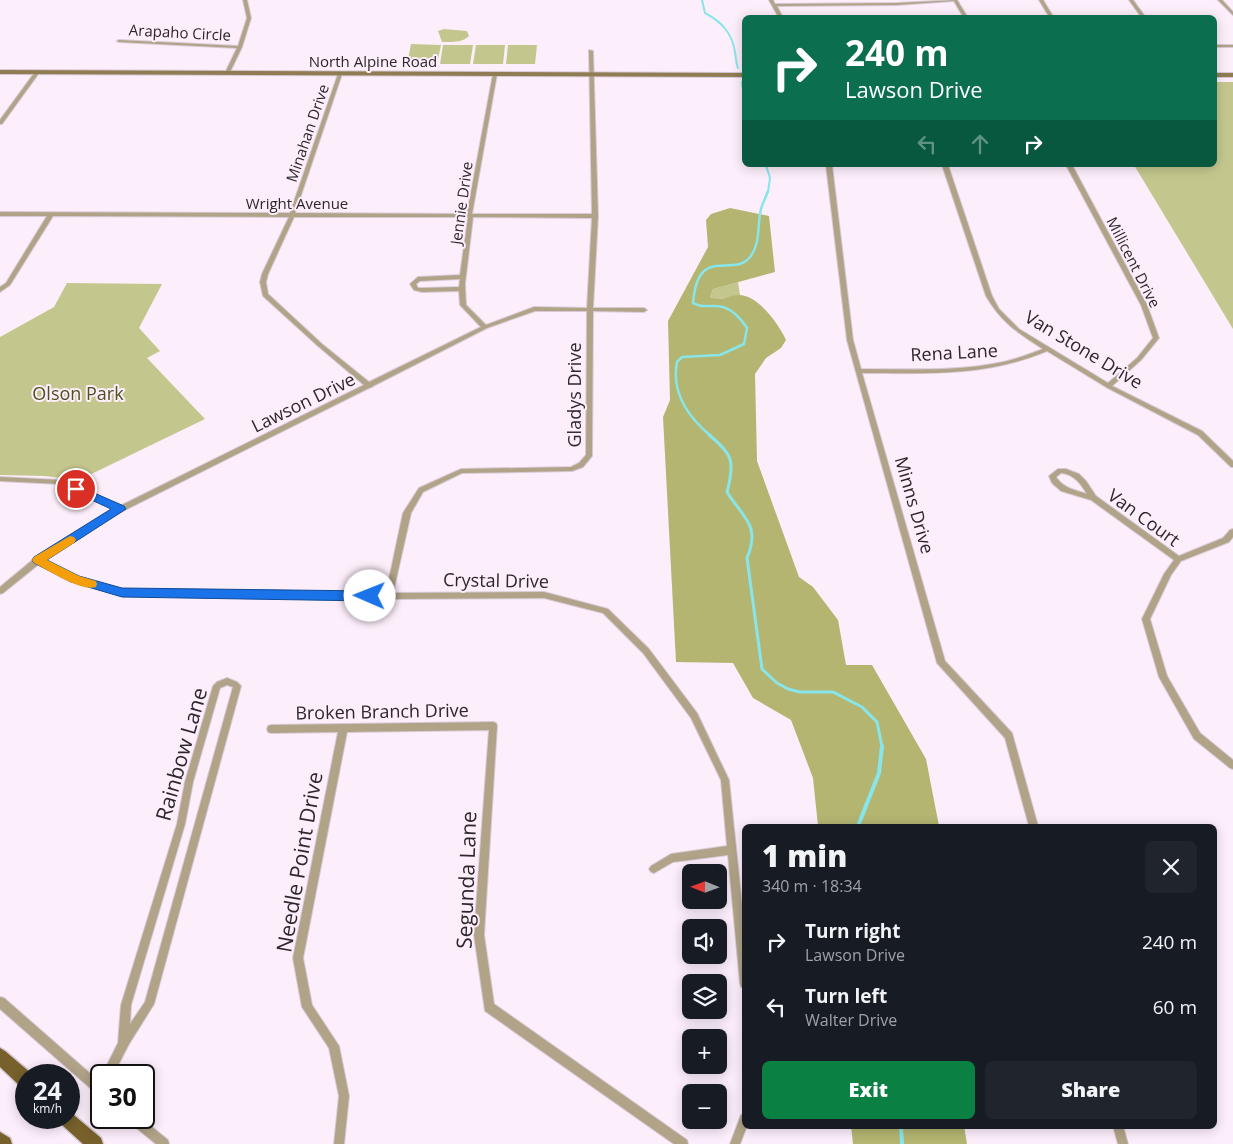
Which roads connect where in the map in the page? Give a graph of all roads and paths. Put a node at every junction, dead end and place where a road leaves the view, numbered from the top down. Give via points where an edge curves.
1 (245, 0) edge
2 (955, 0) edge
3 (1041, 0) edge
4 (1131, 0) edge
5 (1220, 0) edge
6 (772, 2) edge
7 (867, 2) edge
8 (1233, 14) edge
9 (780, 15) edge
10 (964, 15) edge
11 (1050, 15) edge
12 (1142, 15) edge
13 (119, 41) dead end
14 (1217, 46) edge
15 (1233, 46) edge
16 (240, 47) junction
17 (591, 51) dead end
18 (0, 72) edge
19 (37, 72) junction
20 (227, 73) junction
21 (340, 74) junction
22 (496, 74) junction
23 (742, 74) edge
24 (592, 75) junction
25 (1217, 75) edge
26 (1233, 75) edge
27 (0, 123) edge
28 (829, 167) edge
29 (946, 167) edge
30 (1070, 167) edge
31 (0, 214) edge
32 (51, 214) junction
33 (292, 215) junction
34 (469, 216) junction
35 (595, 216) junction
36 (463, 277) junction
37 (0, 290) edge
38 (462, 290) junction
39 (590, 308) junction
40 (644, 310) dead end
41 (485, 327) junction
42 (1047, 349) junction
43 (859, 371) junction
44 (370, 386) junction
45 (1108, 386) junction
46 (1233, 465) edge
47 (0, 479) edge
48 (1093, 498) junction
49 (120, 509) junction
50 (1233, 532) edge
51 (1230, 543) edge
52 (38, 560) junction
53 (1178, 560) junction
54 (0, 591) edge
55 (389, 596) junction
56 (493, 726) joint
57 (343, 728) junction
58 (271, 729) dead end
59 (1233, 765) edge
60 (1033, 824) edge
61 (732, 850) junction
62 (654, 869) dead end
63 (742, 952) edge
64 (0, 1002) edge
65 (123, 1043) junction
66 (0, 1056) edge
67 (112, 1064) edge
68 (15, 1070) edge
69 (90, 1079) edge
70 (742, 1126) edge
71 (78, 1129) edge
72 (146, 1129) edge
73 (1119, 1129) edge
74 (0, 1140) edge
75 (4, 1144) edge
76 (95, 1144) edge
77 (164, 1144) edge
78 (339, 1144) edge
79 (683, 1144) edge
80 (735, 1144) edge
81 (1123, 1144) edge

1 - 16 street via 249,18
2 - 7 street
2 - 10 street
3 - 11 street
4 - 12 street
5 - 8 street
6 - 7 street
6 - 9 street
13 - 16 street, Arapaho Circle
14 - 15 street
16 - 20 street
17 - 24 street, Gladys Drive
18 - 19 main road, North Alpine Road
19 - 20 main road, North Alpine Road
19 - 27 street
20 - 21 main road, North Alpine Road
21 - 22 main road, North Alpine Road
21 - 33 street, Minahan Drive
22 - 24 main road, North Alpine Road
22 - 34 street, Jennie Drive
23 - 24 main road, North Alpine Road
24 - 35 street, Gladys Drive
25 - 26 main road
28 - 43 street, Minns Drive via 850,340
29 - 42 street, Van Stone Drive via 997,310 1017,330
30 - 45 street, Millicent Drive via 1144,304 1156,338 1139,359
31 - 32 street, Wright Avenue
32 - 33 street, Wright Avenue
32 - 37 street via 8,284
33 - 34 street, Wright Avenue
33 - 44 street, Minahan Drive via 264,274 265,295
34 - 35 street, Wright Avenue
34 - 36 street, Jennie Drive
35 - 39 street, Gladys Drive
36 - 38 street, Jennie Drive
36 - 38 street via 418,279 413,284 422,290
38 - 41 street, Jennie Drive via 463,305
39 - 40 street, Lawson Drive
39 - 41 street, Lawson Drive via 534,309
39 - 55 street, Gladys Drive via 589,456 572,469 461,470 421,490 407,513
41 - 44 street, Lawson Drive
42 - 43 street, Rena Lane via 1027,358 989,367
42 - 45 street, Van Stone Drive
43 - 60 street, Minns Drive via 941,663 1009,736
44 - 49 street, Lawson Drive
45 - 46 street, Van Stone Drive via 1200,433
47 - 49 street via 61,482
48 - 48 street, Van Court via 1063,489 1052,476 1060,471 1073,473
48 - 53 street, Van Court
49 - 52 street, Lawson Drive
50 - 51 street
51 - 53 street
52 - 54 street, Lawson Drive
52 - 55 street, Crystal Drive via 76,579 122,592
53 - 59 street via 1146,619 1163,677 1197,736
55 - 61 street, Crystal Drive via 544,595 605,611 646,650 694,716 725,780
56 - 57 street, Broken Branch Drive
56 - 79 street, Segunda Lane via 479,935 488,1007
57 - 58 street, Broken Branch Drive
57 - 78 street, Needle Point Drive via 298,958 307,1007 334,1046 344,1096
61 - 62 street via 671,858
61 - 63 street, Crystal Drive
64 - 69 street
65 - 65 street, Rainbow Lane via 150,1004 237,686 229,682 217,686 189,782 181,824 126,1005
65 - 67 street, Rainbow Lane
66 - 68 main road
70 - 80 street
71 - 76 main road
72 - 77 street
73 - 81 street
74 - 75 main road

